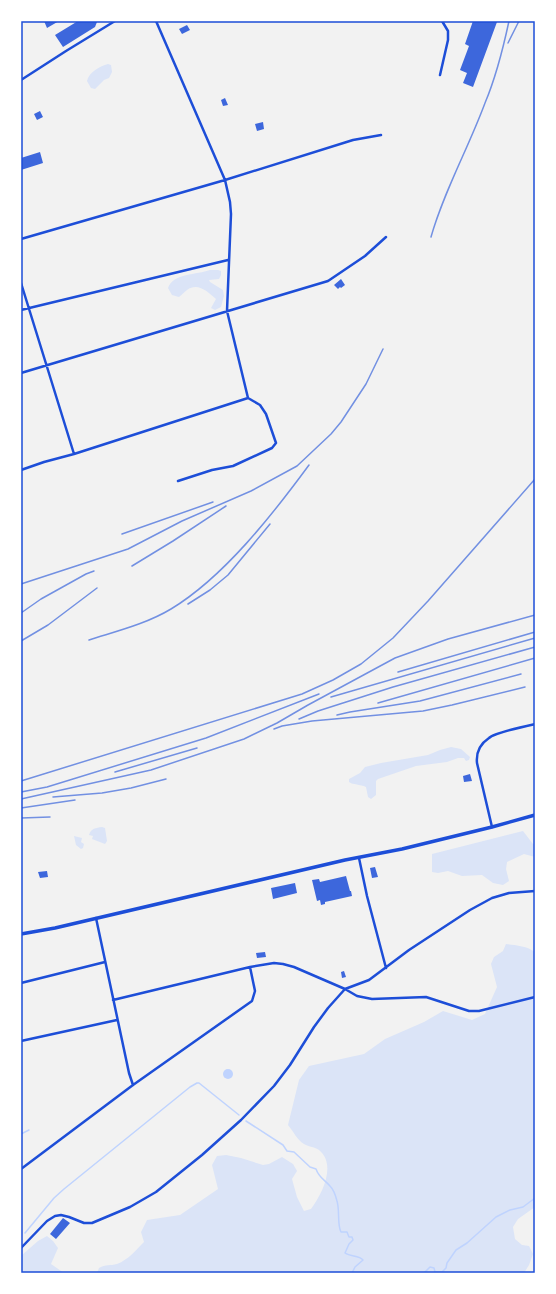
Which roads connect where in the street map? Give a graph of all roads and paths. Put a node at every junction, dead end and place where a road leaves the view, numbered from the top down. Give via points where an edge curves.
1 (115, 21) edge
2 (156, 21) edge
3 (442, 21) edge
4 (440, 75) dead end
5 (21, 80) edge
6 (381, 135) dead end
7 (225, 180) junction
8 (386, 237) dead end
9 (21, 239) edge
10 (228, 260) junction
11 (21, 283) edge
12 (28, 308) junction
13 (21, 310) edge
14 (227, 311) junction
15 (46, 366) junction
16 (21, 374) edge
17 (248, 398) junction
18 (74, 454) junction
19 (21, 470) edge
20 (178, 481) dead end
21 (535, 724) edge
22 (535, 815) edge
23 (492, 827) junction
24 (359, 858) junction
25 (535, 892) edge
26 (96, 918) junction
27 (21, 934) edge
28 (105, 962) junction
29 (250, 967) junction
30 (386, 968) junction
31 (21, 983) edge
32 (345, 990) junction
33 (535, 997) edge
34 (113, 1000) junction
35 (117, 1020) junction
36 (21, 1041) edge
37 (134, 1085) junction
38 (21, 1169) edge
39 (21, 1247) edge

1 - 5 street
2 - 7 street
3 - 4 street via 448,31 448,40
6 - 7 street via 353,140
7 - 9 street
7 - 10 street via 230,202
8 - 14 street via 365,256 328,281
10 - 12 street
10 - 14 street
11 - 12 street
12 - 13 street
12 - 15 street
14 - 15 street
14 - 17 street
15 - 16 street
15 - 18 street
17 - 18 street
17 - 20 street via 260,405 266,414 276,443 272,448 233,466
18 - 19 street
21 - 23 street via 490,737 480,747 477,763
22 - 23 main road
23 - 24 main road
24 - 26 main road
24 - 30 street
25 - 30 street via 492,898 409,950
26 - 27 main road
26 - 28 street
28 - 31 street
28 - 34 street
29 - 32 street via 284,964
29 - 34 street
29 - 37 street via 254,991 252,1001
30 - 32 street via 369,980
32 - 33 street via 372,999 426,997 469,1011 479,1011
32 - 39 street via 328,1008 274,1086 241,1120 156,1192 130,1207 92,1223 84,1223 69,1216 55,1216
34 - 35 street
35 - 36 street
35 - 37 street
37 - 38 street

